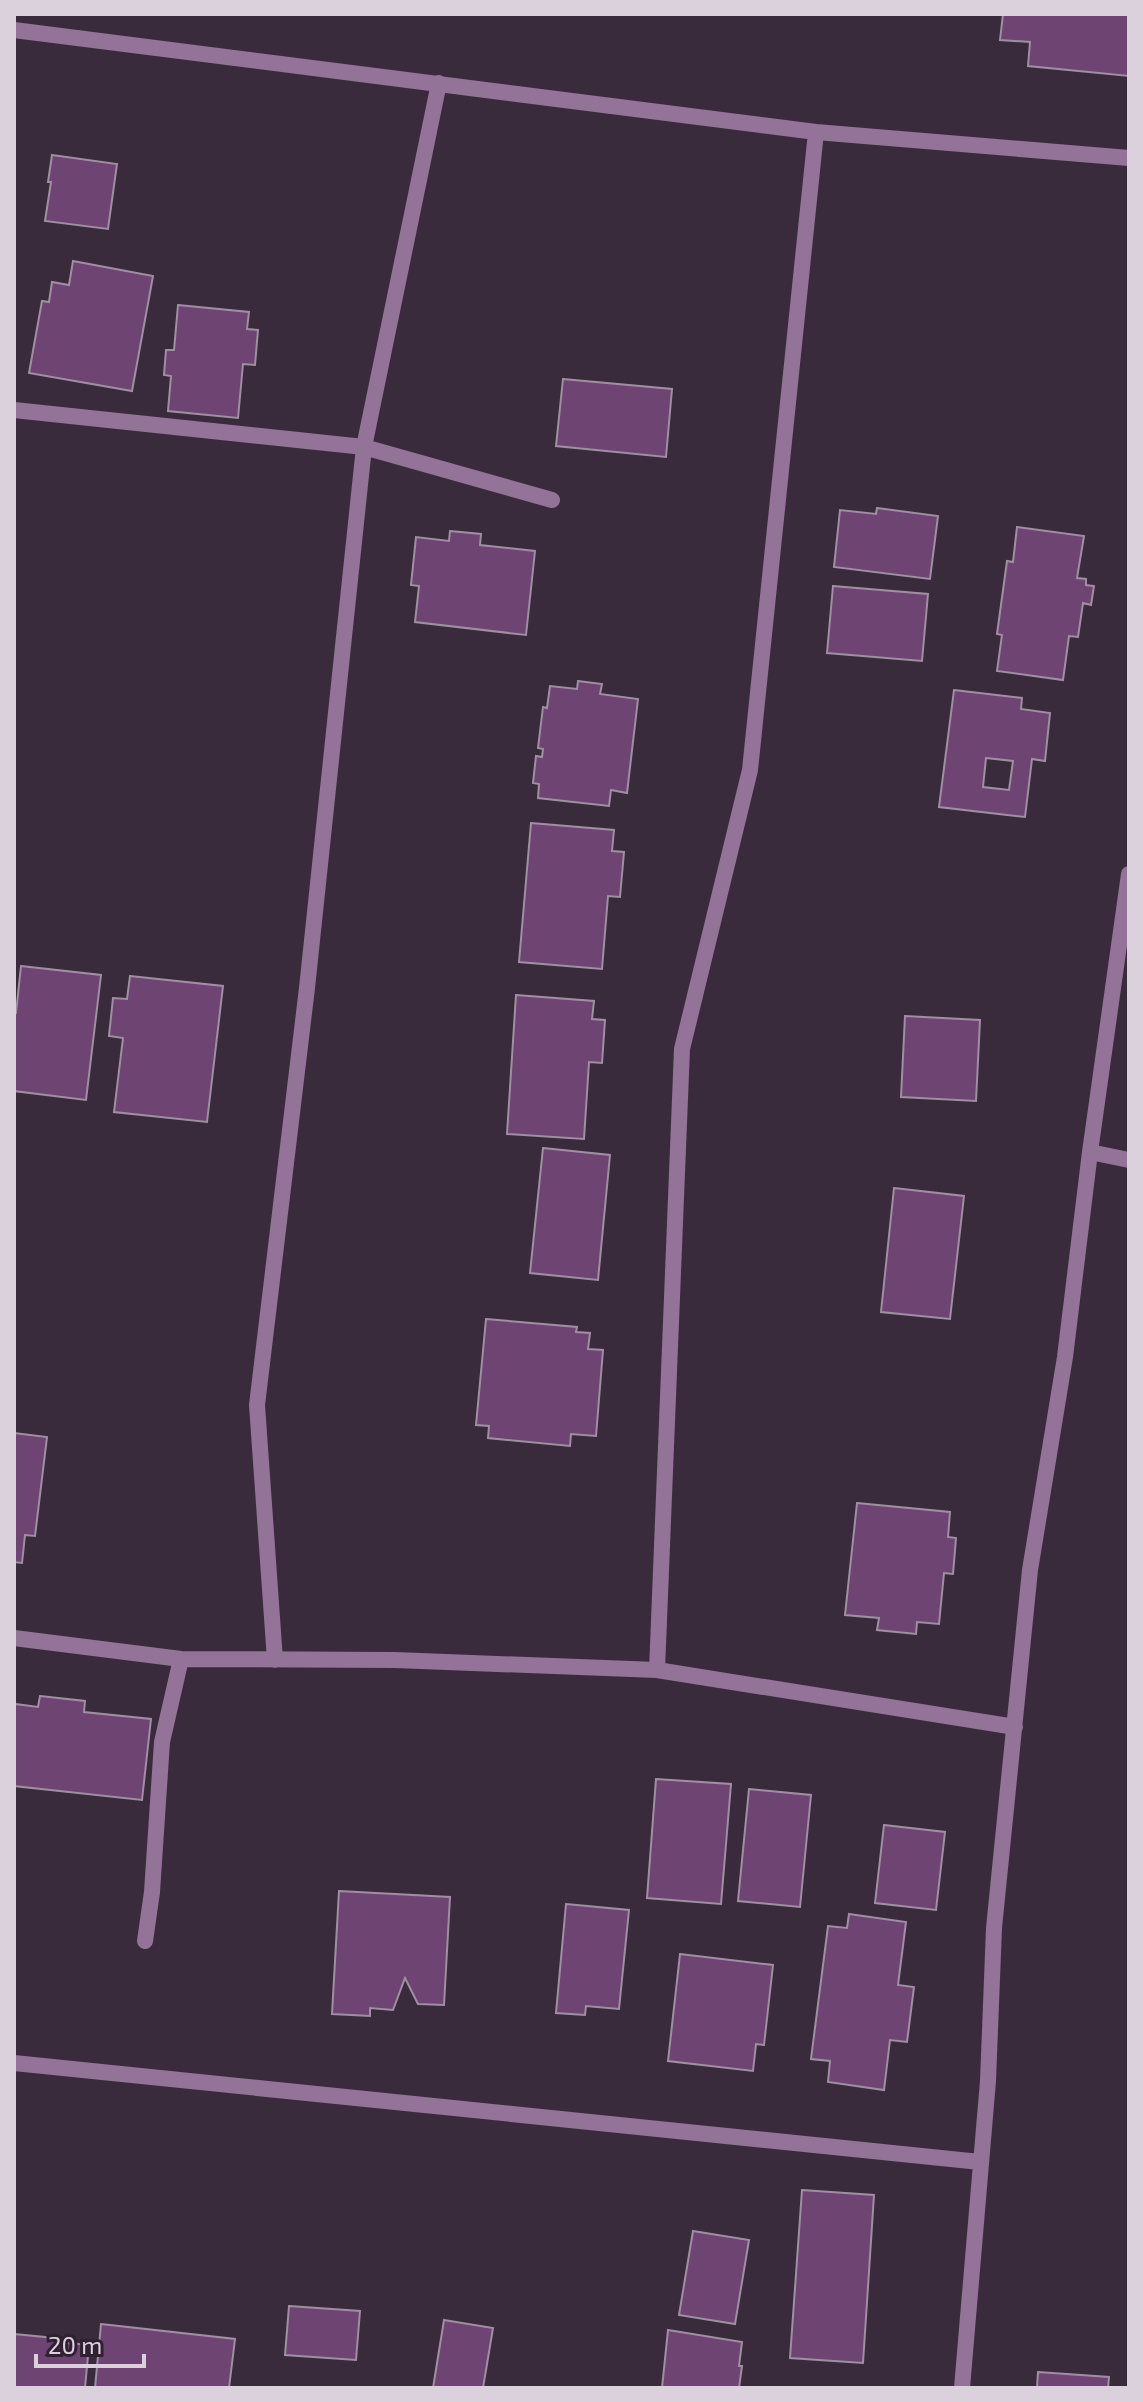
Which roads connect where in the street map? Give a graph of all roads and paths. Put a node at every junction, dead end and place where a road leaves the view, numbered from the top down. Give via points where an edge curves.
1 (14, 30) edge
2 (439, 83) junction
3 (816, 132) junction
4 (1129, 158) edge
5 (14, 410) edge
6 (364, 447) junction
7 (552, 500) dead end
8 (1129, 874) edge
9 (1090, 1152) junction
10 (1129, 1160) edge
11 (14, 1638) edge
12 (181, 1659) junction
13 (275, 1660) junction
14 (657, 1670) junction
15 (1015, 1727) junction
16 (145, 1941) dead end
17 (14, 2063) edge
18 (980, 2162) junction
19 (962, 2388) edge

1 - 2 street
2 - 3 street
2 - 6 street
3 - 4 street
3 - 14 street via 750,770 682,1049
5 - 6 street
6 - 7 street
6 - 13 street via 257,1405
8 - 9 street
9 - 10 street
9 - 15 street via 1065,1357 1030,1570
11 - 12 street
12 - 13 street
12 - 16 street via 162,1742
13 - 14 street
14 - 15 street
15 - 18 street via 994,1928
17 - 18 street
18 - 19 street

